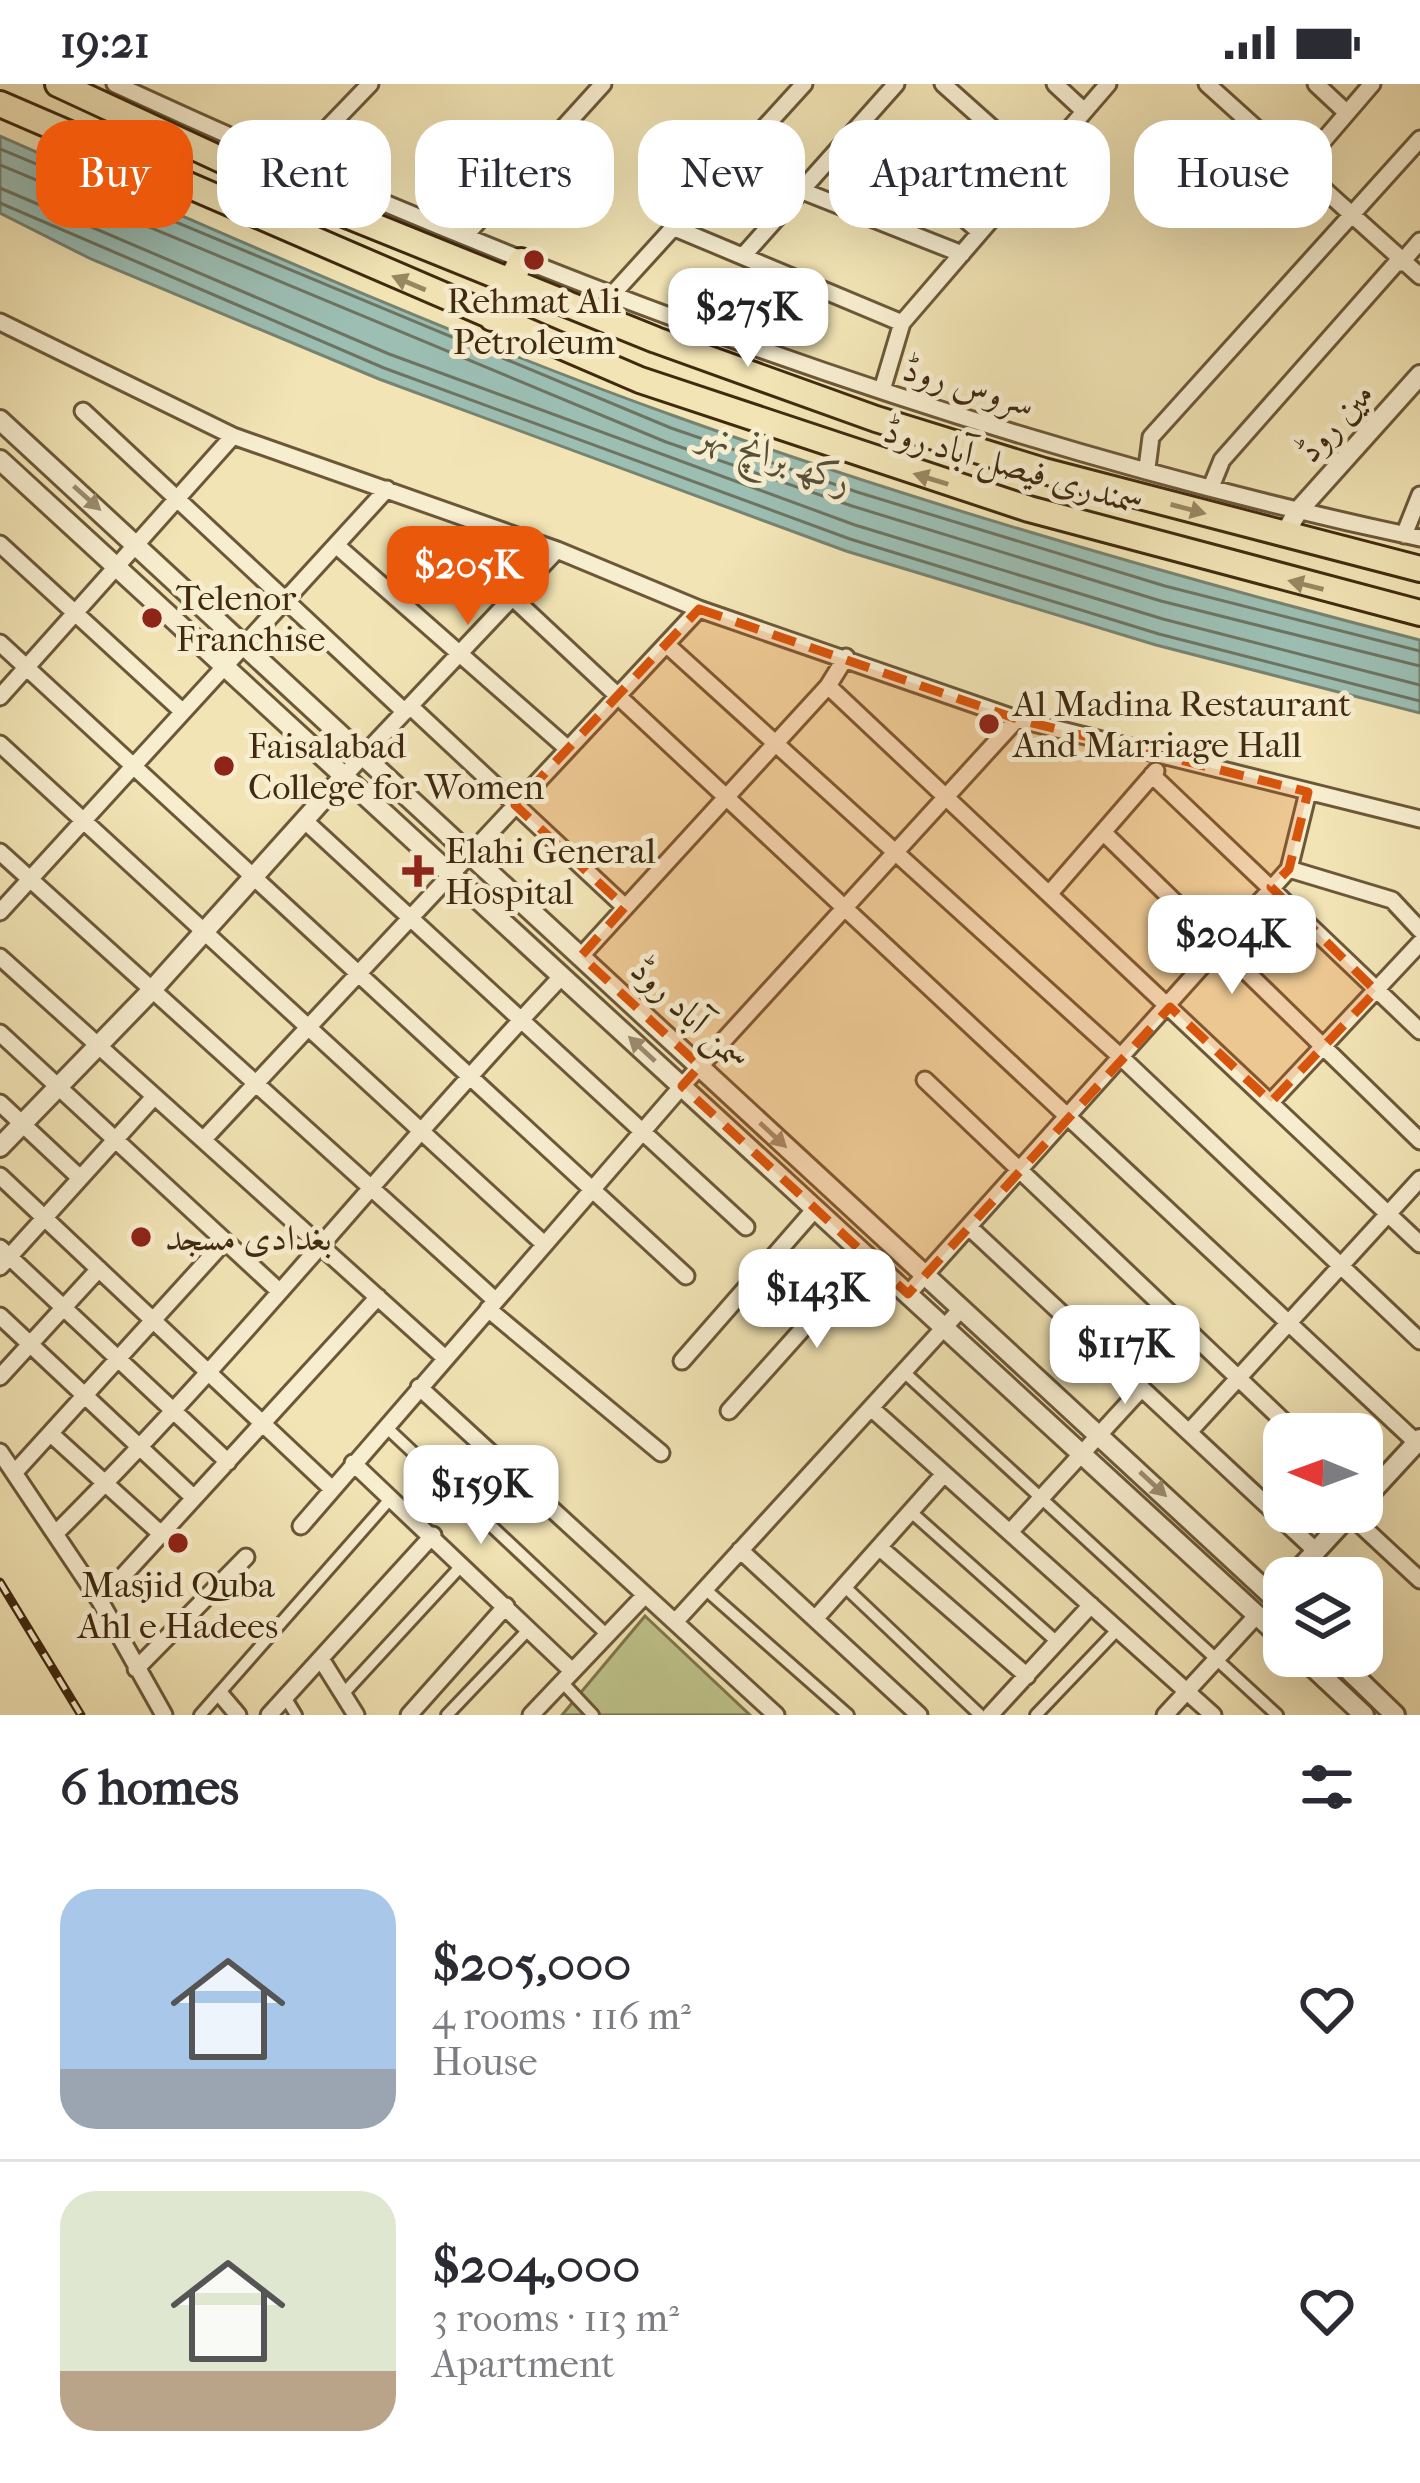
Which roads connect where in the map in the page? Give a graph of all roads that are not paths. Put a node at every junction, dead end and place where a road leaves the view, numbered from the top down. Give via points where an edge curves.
1 (58, 84) edge
2 (116, 84) edge
3 (370, 84) edge
4 (603, 84) edge
5 (804, 84) edge
6 (896, 84) edge
7 (943, 84) edge
8 (1055, 84) edge
9 (1108, 84) edge
10 (1207, 84) edge
11 (1316, 84) edge
12 (1372, 84) edge
13 (0, 104) edge
14 (1084, 111) junction
15 (1347, 113) junction
16 (335, 120) edge
17 (772, 120) edge
18 (866, 120) edge
19 (983, 120) edge
20 (1076, 120) edge
21 (1246, 120) edge
22 (217, 130) edge
23 (1332, 130) edge
24 (1420, 139) edge
25 (829, 164) edge
26 (805, 192) joint
27 (1332, 199) edge
28 (391, 206) edge
29 (1351, 217) junction
30 (676, 228) joint
31 (770, 228) edge
32 (975, 228) edge
33 (983, 228) edge
34 (980, 232) junction
35 (464, 236) junction
36 (1420, 242) edge
37 (962, 254) junction
38 (742, 256) junction
39 (1400, 262) junction
40 (515, 269) junction
41 (1420, 276) edge
42 (611, 296) junction
43 (492, 318) junction
44 (0, 322) edge
45 (902, 323) junction
46 (1420, 375) edge
47 (882, 390) junction
48 (82, 411) dead end
49 (0, 420) edge
50 (233, 436) junction
51 (2, 467) edge
52 (1147, 468) junction
53 (1210, 487) junction
54 (387, 489) junction
55 (1420, 495) edge
56 (176, 499) junction
57 (1298, 511) junction
58 (1284, 535) junction
59 (1412, 537) edge
60 (136, 542) junction
61 (0, 544) edge
62 (336, 545) junction
63 (557, 550) junction
64 (118, 568) junction
65 (1420, 569) edge
66 (512, 597) junction
67 (286, 600) junction
68 (698, 609) junction
69 (77, 613) junction
70 (1420, 613) edge
71 (0, 643) edge
72 (245, 644) junction
73 (666, 644) junction
74 (459, 654) junction
75 (846, 657) junction
76 (225, 666) junction
77 (27, 667) junction
78 (828, 686) junction
79 (619, 694) junction
80 (0, 697) edge
81 (408, 709) junction
82 (182, 712) junction
83 (1017, 719) junction
84 (776, 743) junction
85 (0, 744) edge
86 (568, 749) junction
87 (1168, 757) junction
88 (362, 758) junction
89 (133, 767) junction
90 (1152, 775) junction
91 (343, 777) junction
92 (1308, 792) junction
93 (946, 795) junction
94 (725, 797) junction
95 (515, 806) junction
96 (1420, 819) edge
97 (304, 820) junction
98 (83, 822) junction
99 (1103, 832) junction
100 (0, 852) edge
101 (894, 852) junction
102 (470, 854) junction
103 (1289, 869) junction
104 (451, 874) junction
105 (254, 878) junction
106 (30, 880) junction
107 (1271, 887) junction
108 (1050, 893) junction
109 (625, 907) junction
110 (843, 909) junction
111 (0, 912) edge
112 (410, 918) junction
113 (1420, 930) edge
114 (204, 932) junction
115 (1420, 943) edge
116 (1221, 952) junction
117 (581, 956) junction
118 (0, 957) edge
119 (358, 974) junction
120 (562, 976) junction
121 (1376, 991) junction
122 (151, 992) junction
123 (1170, 1007) junction
124 (521, 1019) junction
125 (2, 1027) edge
126 (308, 1027) junction
127 (1420, 1031) edge
128 (1324, 1047) junction
129 (98, 1048) junction
130 (1123, 1059) junction
131 (700, 1066) junction
132 (470, 1076) junction
133 (925, 1080) dead end
134 (254, 1085) junction
135 (57, 1086) junction
136 (682, 1086) junction
137 (153, 1098) junction
138 (1271, 1102) junction
139 (0, 1103) edge
140 (1068, 1118) junction
141 (22, 1124) junction
142 (421, 1131) junction
143 (643, 1131) junction
144 (115, 1139) junction
145 (202, 1140) junction
146 (1420, 1141) edge
147 (0, 1147) edge
148 (1018, 1173) junction
149 (0, 1176) edge
150 (80, 1178) junction
151 (1420, 1179) edge
152 (368, 1186) junction
153 (592, 1189) junction
154 (815, 1209) junction
155 (1388, 1214) junction
156 (44, 1219) junction
157 (746, 1227) dead end
158 (969, 1227) junction
159 (225, 1241) junction
160 (544, 1244) junction
161 (1420, 1244) edge
162 (318, 1245) junction
163 (867, 1257) junction
164 (3, 1258) edge
165 (1340, 1266) junction
166 (99, 1269) junction
167 (925, 1275) junction
168 (686, 1276) dead end
169 (280, 1291) junction
170 (908, 1294) junction
171 (378, 1297) junction
172 (491, 1304) junction
173 (63, 1308) junction
174 (962, 1308) junction
175 (0, 1316) edge
176 (155, 1319) junction
177 (1288, 1323) junction
178 (945, 1328) junction
179 (1420, 1341) edge
180 (30, 1345) junction
181 (119, 1358) junction
182 (445, 1358) junction
183 (682, 1361) dead end
184 (904, 1372) junction
185 (210, 1373) junction
186 (0, 1378) edge
187 (1238, 1378) junction
188 (419, 1387) junction
189 (1142, 1388) junction
190 (85, 1396) junction
191 (872, 1408) junction
192 (729, 1411) dead end
193 (175, 1412) junction
194 (1275, 1413) edge
195 (264, 1422) junction
196 (386, 1426) junction
197 (1189, 1432) junction
198 (51, 1434) junction
199 (1100, 1434) junction
200 (1418, 1441) edge
201 (139, 1447) junction
202 (0, 1452) edge
203 (661, 1453) dead end
204 (1082, 1454) junction
205 (228, 1462) junction
206 (353, 1463) junction
207 (15, 1472) junction
208 (944, 1474) junction
209 (1383, 1478) edge
210 (105, 1484) junction
211 (331, 1488) junction
212 (194, 1498) junction
213 (392, 1498) junction
214 (1040, 1498) junction
215 (910, 1511) junction
216 (301, 1526) dead end
217 (1010, 1532) junction
218 (1332, 1533) edge
219 (1382, 1533) edge
220 (55, 1534) junction
221 (161, 1534) junction
222 (433, 1535) junction
223 (879, 1547) junction
224 (740, 1550) junction
225 (1316, 1551) junction
226 (246, 1557) dead end
227 (1310, 1557) edge
228 (462, 1565) junction
229 (1420, 1580) edge
230 (1263, 1582) edge
231 (844, 1586) junction
232 (705, 1589) junction
233 (645, 1595) junction
234 (100, 1601) junction
235 (1091, 1605) junction
236 (506, 1606) junction
237 (1263, 1610) edge
238 (1257, 1615) junction
239 (814, 1619) junction
240 (1263, 1621) edge
241 (675, 1622) junction
242 (529, 1628) junction
243 (1118, 1629) junction
244 (605, 1633) junction
245 (1057, 1642) junction
246 (321, 1659) junction
247 (1217, 1659) junction
248 (136, 1669) junction
249 (566, 1676) junction
250 (1027, 1676) junction
251 (1323, 1677) edge
252 (1356, 1677) edge
253 (1187, 1691) junction
254 (343, 1694) junction
255 (221, 1695) junction
256 (285, 1697) junction
257 (770, 1709) edge
258 (164, 1715) edge
259 (200, 1715) edge
260 (238, 1715) edge
261 (269, 1715) edge
262 (296, 1715) edge
263 (356, 1715) edge
264 (409, 1715) edge
265 (447, 1715) edge
266 (531, 1715) edge
267 (593, 1715) edge
268 (749, 1715) edge
269 (848, 1715) edge
270 (919, 1715) edge
271 (980, 1715) edge
272 (991, 1715) edge
273 (1036, 1715) edge
274 (1165, 1715) edge
275 (1213, 1715) edge
276 (1277, 1715) edge
277 (1364, 1715) edge
278 (1395, 1715) edge

1 - 40 main road, سمندری فیصل آباد روڈ via 302,197
2 - 22 street, سروس روڈ
3 - 16 street
4 - 35 street
5 - 17 street
6 - 18 street
7 - 19 street
8 - 14 street
9 - 14 street
10 - 21 street
11 - 15 street
12 - 15 street
43 -> 13 main road, سمندری فیصل آباد روڈ
14 - 20 street
15 - 23 street
24 - 29 street
25 - 26 street
26 - 37 street
27 - 29 street
28 - 35 street, سروس روڈ
29 - 39 street
29 - 52 street via 1151,437
30 - 38 street
30 - 42 street
31 - 38 street
32 - 34 street
33 - 34 street
34 - 37 street
35 - 40 street, سروس روڈ
36 - 39 street
37 - 45 street
38 - 45 street
39 - 41 street
39 - 53 street via 1222,460
40 - 42 street, سروس روڈ
40 - 43 main road
40 -> 58 main road, سمندری فیصل آباد روڈ via 656,340 877,419
42 - 47 street, سروس روڈ
70 -> 43 main road, سمندری فیصل آباد روڈ via 867,459
44 - 50 street
45 - 47 street
46 - 57 street, مین روڈ
47 - 52 street, سروس روڈ
48 - 56 street
49 -> 60 street, سمن آباد روڈ
50 - 54 street
50 - 56 street
51 - 64 street, سمن آباد روڈ
52 - 53 street, سروس روڈ
53 - 57 street, سروس روڈ
54 - 62 street
54 - 63 street
55 - 59 street
56 - 60 street
56 - 67 street
57 - 58 street, مین روڈ
57 - 59 street, سروس روڈ
58 - 65 main road, سمندری فیصل آباد روڈ
60 - 64 street
60 - 72 street, سمن آباد روڈ
61 - 69 street
62 - 67 street
62 - 74 street
63 - 66 street
63 - 68 street
64 - 69 street
64 - 76 street, سمن آباد روڈ
66 - 74 street
66 - 79 street
67 - 72 street
67 - 81 street
68 - 73 street
68 - 75 street
69 - 77 street
69 - 82 street
71 - 77 street
72 - 76 street
72 - 88 street, سمن آباد روڈ
73 - 79 street
73 - 84 street
74 - 81 street
74 - 86 street
75 - 78 street
75 - 83 street
76 - 82 street
76 - 91 street, سمن آباد روڈ
77 - 80 street
77 - 89 street
78 - 84 street
78 - 93 street
79 - 86 street
79 - 94 street
81 - 88 street
81 - 95 street
82 - 89 street
83 - 87 street
83 - 93 street
84 - 94 street
84 - 101 street
85 - 98 street
86 - 95 street
87 - 90 street
87 - 92 street
88 - 91 street
88 - 102 street, سمن آباد روڈ
89 - 98 street
89 - 105 street
90 - 99 street
90 - 107 street
91 - 97 street
91 - 104 street, سمن آباد روڈ
92 - 96 street
92 - 103 street
93 - 101 street
93 - 108 street
94 - 109 street
94 - 110 street
95 - 102 street
95 - 109 street
97 - 105 street
97 - 112 street
98 - 106 street
98 - 114 street
99 - 108 street
99 - 116 street
100 - 106 street
101 - 110 street
101 - 130 street
102 - 104 street
102 - 117 street, سمن آباد روڈ
103 - 107 street
103 - 113 street via 1392,900
104 - 112 street
104 - 120 street, سمن آباد روڈ
105 - 114 street
105 - 119 street
106 - 111 street
106 - 122 street
107 - 116 street
107 - 121 street
108 - 123 street
109 - 117 street
110 - 131 street
110 - 140 street
112 - 119 street
112 - 124 street
114 - 122 street
114 - 126 street
115 - 121 street
116 - 123 street
116 - 128 street
117 - 131 street, سمن آباد روڈ
118 - 129 street
119 - 126 street
119 - 132 street
120 - 124 street
136 -> 120 street, سمن آباد روڈ
121 - 127 street
121 - 128 street
122 - 129 street
122 - 134 street
123 - 130 street
123 - 138 street
124 - 132 street
124 - 143 street
125 - 135 street
126 - 134 street
126 - 142 street
128 - 138 street
128 - 146 street
129 - 135 street
129 - 137 street
130 - 140 street
130 - 165 street
131 - 136 street
131 -> 167 street, سمن آباد روڈ
132 - 142 street
132 - 153 street
133 - 148 street
134 - 145 street
134 - 152 street
135 - 141 street
135 - 144 street
136 - 143 street
136 - 154 street, سمن آباد روڈ
137 - 144 street
137 - 145 street
138 - 155 street
139 - 141 street
140 - 148 street
140 - 177 street
141 - 147 street
141 - 150 street
142 - 152 street
142 - 160 street
143 - 153 street
143 - 157 street
144 - 150 street
144 - 159 street
145 - 162 street
148 - 158 street
148 - 187 street
149 - 156 street
150 - 156 street
151 - 155 street
152 - 162 street
152 - 172 street
153 - 160 street
153 - 168 street
154 - 163 street, سمن آباد روڈ
154 - 183 street
155 - 161 street
155 - 165 street
156 - 164 street
156 - 166 street
158 - 167 street
158 - 189 street
159 - 169 street
159 - 176 street
160 - 172 street
162 - 169 street
162 - 171 street
163 - 170 street, سمن آباد روڈ
163 - 192 street
164 - 173 street
165 - 177 street
165 - 179 street
166 - 173 street
166 - 176 street
167 - 170 street
167 - 174 street, سمن آباد روڈ
169 - 185 street
170 - 178 street, سمن آباد روڈ
171 - 182 street
171 - 195 street
172 - 182 street
172 - 203 street
173 - 180 street
173 - 181 street
174 - 178 street
174 - 199 street, سمن آباد روڈ
175 - 180 street
176 - 181 street
176 - 185 street
177 - 187 street
177 - 200 street
178 - 184 street
178 - 204 street, سمن آباد روڈ
180 - 186 street
180 - 190 street
181 - 190 street
181 - 193 street
182 - 188 street
184 - 191 street
184 - 214 street
185 - 193 street
185 - 195 street
187 - 194 street
187 - 197 street
188 - 196 street
188 - 233 street
189 - 197 street
189 - 199 street
190 - 198 street
190 - 201 street
191 - 208 street
191 - 224 street
193 - 201 street
193 - 205 street
195 - 205 street
195 - 211 street
196 - 206 street
196 - 244 street
197 - 225 street
198 - 207 street
198 - 210 street
199 - 204 street
199 -> 230 street, سمن آباد روڈ
200 - 209 street
201 - 210 street
201 - 212 street
202 - 207 street
204 - 214 street
204 - 238 street, سمن آباد روڈ
205 - 212 street
206 - 211 street
206 - 213 street
207 - 220 street
208 - 215 street
208 - 217 street
210 - 220 street
210 - 221 street
211 - 216 street
212 - 221 street
213 - 222 street
213 - 255 street
214 - 217 street
214 - 247 street
215 - 223 street
215 - 245 street
217 - 235 street
218 - 225 street
219 - 229 street
220 - 234 street
221 - 234 street
222 - 228 street
222 - 246 street
223 - 231 street
223 - 250 street
224 - 232 street
224 - 239 street
225 - 227 street
226 - 248 street
228 - 236 street
228 - 254 street
231 - 239 street
231 - 271 street
232 - 241 street
232 - 269 street
233 - 241 street
233 - 244 street
234 - 248 street
235 - 243 street
235 - 245 street
236 - 242 street
236 - 264 street
237 - 238 street
238 - 240 street, سمن آباد روڈ
238 - 247 street
239 - 270 street
241 - 257 street
242 - 249 street
242 - 265 street
243 - 253 street
243 - 273 street
244 - 249 street
245 - 250 street
246 - 254 street
246 - 256 street
247 - 253 street
247 - 276 street
248 - 258 street
249 - 266 street
249 - 267 street
250 - 272 street
251 - 277 street
252 - 278 street
253 - 274 street
253 - 275 street
254 - 263 street
255 - 259 street
255 - 260 street
256 - 261 street
256 - 262 street
257 - 268 street

